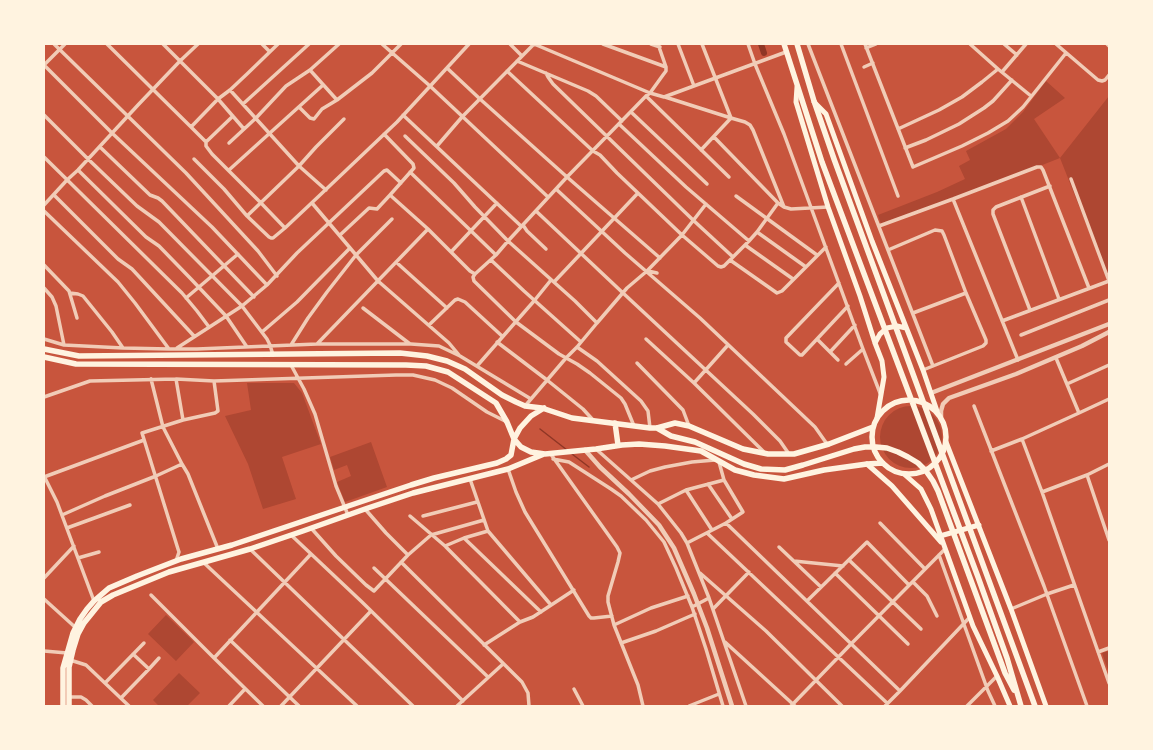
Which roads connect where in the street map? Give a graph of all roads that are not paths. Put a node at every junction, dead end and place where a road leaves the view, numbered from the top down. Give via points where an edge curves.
1 (54, 44) edge
2 (65, 44) edge
3 (107, 44) edge
4 (163, 44) edge
5 (198, 44) edge
6 (262, 44) edge
7 (278, 44) edge
8 (309, 44) edge
9 (339, 44) edge
10 (382, 44) edge
11 (400, 44) edge
12 (469, 44) edge
13 (510, 44) edge
14 (534, 44) edge
15 (603, 44) edge
16 (651, 44) edge
17 (678, 44) edge
18 (702, 44) edge
19 (748, 44) edge
20 (784, 44) edge
21 (797, 44) edge
22 (808, 44) edge
23 (841, 44) edge
24 (876, 44) edge
25 (970, 44) edge
26 (1004, 44) edge
27 (1026, 44) edge
28 (1056, 44) edge
29 (659, 46) edge
30 (866, 46) edge
31 (59, 50) junction
32 (269, 51) junction
33 (786, 52) junction
34 (392, 53) junction
35 (1066, 53) junction
36 (1017, 55) junction
37 (522, 56) junction
38 (180, 61) junction
39 (517, 61) junction
40 (755, 64) junction
41 (873, 64) junction
42 (44, 65) edge
43 (666, 67) junction
44 (864, 67) dead end
45 (447, 68) junction
46 (998, 69) junction
47 (310, 70) junction
48 (507, 71) junction
49 (1002, 72) junction
50 (546, 73) junction
51 (1109, 75) edge
52 (715, 78) junction
53 (1012, 80) junction
54 (797, 84) junction
55 (323, 85) junction
56 (430, 86) junction
57 (694, 86) junction
58 (153, 89) junction
59 (230, 90) junction
60 (650, 93) junction
61 (646, 96) junction
62 (1031, 96) junction
63 (664, 97) junction
64 (218, 99) junction
65 (480, 99) junction
66 (337, 100) junction
67 (814, 101) junction
68 (243, 104) junction
69 (299, 107) junction
70 (630, 112) junction
71 (44, 115) edge
72 (403, 115) junction
73 (128, 116) junction
74 (233, 116) junction
75 (462, 117) junction
76 (256, 118) junction
77 (731, 118) junction
78 (344, 119) dead end
79 (620, 122) junction
80 (191, 127) junction
81 (244, 129) junction
82 (898, 129) junction
83 (112, 133) junction
84 (270, 133) junction
85 (384, 134) junction
86 (404, 136) dead end
87 (607, 136) junction
88 (714, 137) junction
89 (206, 142) junction
90 (229, 143) dead end
91 (436, 146) junction
92 (100, 147) junction
93 (905, 148) junction
94 (701, 150) junction
95 (593, 151) junction
96 (44, 157) edge
97 (88, 159) junction
98 (194, 159) dead end
99 (299, 166) junction
100 (78, 170) junction
101 (229, 170) junction
102 (410, 172) junction
103 (568, 177) junction
104 (728, 177) dead end
105 (67, 180) junction
106 (1071, 180) dead end
107 (401, 183) junction
108 (707, 184) dead end
109 (1050, 186) junction
110 (326, 190) junction
111 (556, 190) junction
112 (638, 193) junction
113 (54, 194) junction
114 (390, 195) junction
115 (736, 196) dead end
116 (898, 196) dead end
117 (548, 197) junction
118 (1021, 197) junction
119 (953, 198) junction
120 (312, 202) junction
121 (261, 203) junction
122 (496, 203) junction
123 (44, 204) edge
124 (706, 204) junction
125 (778, 204) junction
126 (828, 206) junction
127 (784, 207) junction
128 (811, 207) junction
129 (44, 211) edge
130 (536, 211) junction
131 (247, 216) junction
132 (484, 217) junction
133 (392, 218) dead end
134 (614, 218) junction
135 (767, 219) junction
136 (693, 220) junction
137 (329, 223) junction
138 (522, 226) junction
139 (879, 226) junction
140 (285, 228) junction
141 (428, 229) junction
142 (471, 231) junction
143 (601, 231) junction
144 (757, 232) junction
145 (340, 235) junction
146 (682, 235) junction
147 (508, 241) junction
148 (749, 241) junction
149 (745, 245) junction
150 (826, 247) junction
151 (350, 248) junction
152 (546, 248) dead end
153 (888, 250) junction
154 (451, 252) junction
155 (581, 253) junction
156 (238, 254) junction
157 (356, 255) junction
158 (496, 255) junction
159 (817, 255) junction
160 (733, 257) junction
161 (660, 258) junction
162 (491, 260) junction
163 (730, 260) junction
164 (396, 262) junction
165 (44, 265) edge
166 (224, 266) junction
167 (806, 267) junction
168 (647, 271) junction
169 (657, 273) dead end
170 (475, 274) junction
171 (212, 276) junction
172 (277, 276) junction
173 (793, 279) junction
174 (378, 281) junction
175 (552, 281) junction
176 (1109, 281) edge
177 (839, 283) junction
178 (268, 285) junction
179 (198, 287) junction
180 (44, 288) edge
181 (1089, 288) junction
182 (70, 293) junction
183 (623, 293) junction
184 (966, 293) junction
185 (254, 297) junction
186 (186, 298) junction
187 (1059, 299) junction
188 (1109, 300) edge
189 (534, 301) junction
190 (242, 306) junction
191 (848, 306) junction
192 (363, 308) dead end
193 (447, 308) junction
194 (1030, 310) junction
195 (913, 313) junction
196 (226, 316) junction
197 (77, 318) dead end
198 (1002, 321) junction
199 (516, 322) junction
200 (597, 323) junction
201 (1109, 324) edge
202 (429, 325) junction
203 (855, 325) junction
204 (209, 327) junction
205 (906, 328) junction
206 (262, 332) junction
207 (1109, 332) edge
208 (1021, 335) dead end
209 (194, 336) junction
210 (502, 336) junction
211 (44, 339) edge
212 (646, 339) dead end
213 (817, 339) junction
214 (497, 342) junction
215 (581, 342) junction
216 (875, 343) junction
217 (317, 344) junction
218 (411, 344) junction
219 (64, 345) junction
220 (270, 345) junction
221 (291, 345) junction
222 (728, 345) junction
223 (247, 347) junction
224 (577, 347) junction
225 (123, 348) junction
226 (44, 349) edge
227 (169, 349) junction
228 (176, 349) junction
229 (863, 349) junction
230 (830, 352) junction
231 (273, 355) junction
232 (460, 356) junction
233 (44, 357) edge
234 (566, 358) junction
235 (1056, 358) junction
236 (838, 360) dead end
237 (1018, 360) junction
238 (637, 363) dead end
239 (846, 364) dead end
240 (291, 365) junction
241 (1109, 365) edge
242 (477, 366) junction
243 (933, 366) junction
244 (706, 370) junction
245 (923, 370) junction
246 (298, 378) junction
247 (151, 379) junction
248 (176, 379) junction
249 (214, 380) junction
250 (547, 380) junction
251 (694, 383) junction
252 (1067, 384) junction
253 (931, 393) junction
254 (881, 394) junction
255 (44, 397) edge
256 (1109, 399) edge
257 (531, 400) junction
258 (525, 406) junction
259 (974, 406) dead end
260 (544, 408) junction
261 (937, 411) junction
262 (1079, 414) junction
263 (877, 418) junction
264 (941, 418) junction
265 (183, 420) junction
266 (593, 420) junction
267 (507, 422) junction
268 (615, 423) junction
269 (163, 426) junction
270 (634, 426) junction
271 (689, 426) junction
272 (873, 427) junction
273 (650, 428) junction
274 (657, 428) junction
275 (514, 439) junction
276 (1022, 439) junction
277 (144, 440) junction
278 (946, 442) junction
279 (827, 444) junction
280 (618, 446) junction
281 (596, 449) junction
282 (583, 450) junction
283 (991, 451) junction
284 (765, 454) junction
285 (789, 454) junction
286 (550, 455) junction
287 (718, 461) junction
288 (883, 463) junction
289 (182, 464) junction
290 (867, 464) junction
291 (1109, 464) edge
292 (508, 469) junction
293 (904, 474) junction
294 (158, 475) junction
295 (1087, 475) junction
296 (44, 477) edge
297 (470, 479) junction
298 (631, 480) junction
299 (724, 480) junction
300 (708, 484) junction
301 (686, 490) junction
302 (1042, 492) junction
303 (477, 502) junction
304 (658, 504) junction
305 (130, 505) dead end
306 (345, 506) junction
307 (365, 509) junction
308 (348, 515) junction
309 (62, 516) junction
310 (410, 516) dead end
311 (423, 516) dead end
312 (732, 519) junction
313 (484, 520) junction
314 (726, 523) junction
315 (880, 523) dead end
316 (978, 525) junction
317 (67, 528) junction
318 (311, 528) junction
319 (712, 530) junction
320 (488, 531) junction
321 (707, 533) junction
322 (291, 535) junction
323 (431, 535) junction
324 (940, 536) junction
325 (464, 538) junction
326 (1109, 540) edge
327 (687, 542) junction
328 (74, 546) junction
329 (444, 546) junction
330 (779, 547) dead end
331 (944, 548) junction
332 (218, 549) junction
333 (250, 549) junction
334 (99, 552) dead end
335 (311, 554) junction
336 (408, 555) junction
337 (939, 555) junction
338 (78, 558) junction
339 (849, 560) junction
340 (176, 561) junction
341 (794, 561) junction
342 (203, 562) junction
343 (401, 562) junction
344 (843, 566) junction
345 (374, 568) dead end
346 (925, 569) junction
347 (699, 572) junction
348 (749, 572) junction
349 (836, 573) junction
350 (137, 576) junction
351 (44, 578) edge
352 (385, 579) junction
353 (284, 582) junction
354 (911, 583) junction
355 (140, 584) junction
356 (1074, 585) junction
357 (821, 588) junction
358 (574, 590) junction
359 (1047, 594) junction
360 (151, 595) dead end
361 (688, 596) junction
362 (726, 596) junction
363 (709, 598) junction
364 (44, 599) edge
365 (94, 601) junction
366 (807, 601) junction
367 (892, 602) junction
368 (551, 605) junction
369 (698, 605) junction
370 (692, 607) junction
371 (713, 609) junction
372 (1011, 609) junction
373 (371, 611) junction
374 (257, 612) junction
375 (541, 612) junction
376 (695, 614) junction
377 (612, 616) junction
378 (878, 616) junction
379 (937, 616) dead end
380 (970, 617) junction
381 (520, 622) junction
382 (964, 623) junction
383 (614, 625) junction
384 (76, 628) junction
385 (921, 629) dead end
386 (230, 640) junction
387 (343, 640) junction
388 (724, 642) junction
389 (144, 643) dead end
390 (621, 643) junction
391 (851, 644) junction
392 (908, 644) dead end
393 (484, 645) junction
394 (1109, 648) edge
395 (44, 651) edge
396 (1098, 652) junction
397 (133, 654) junction
398 (69, 656) junction
399 (839, 656) junction
400 (159, 658) dead end
401 (214, 658) junction
402 (502, 664) junction
403 (317, 668) junction
404 (149, 669) junction
405 (997, 676) junction
406 (488, 677) junction
407 (816, 680) junction
408 (105, 683) junction
409 (1109, 683) edge
410 (987, 687) junction
411 (245, 689) junction
412 (574, 689) dead end
413 (900, 691) junction
414 (719, 694) junction
415 (71, 697) junction
416 (290, 697) junction
417 (121, 698) junction
418 (463, 701) junction
419 (992, 701) junction
420 (793, 705) edge
421 (886, 705) edge
422 (63, 706) edge
423 (69, 706) edge
424 (92, 706) edge
425 (129, 706) edge
426 (229, 706) edge
427 (263, 706) edge
428 (281, 706) edge
429 (299, 706) edge
430 (357, 706) edge
431 (413, 706) edge
432 (457, 706) edge
433 (529, 706) edge
434 (583, 706) edge
435 (643, 706) edge
436 (689, 706) edge
437 (723, 706) edge
438 (732, 706) edge
439 (746, 706) edge
440 (842, 706) edge
441 (968, 706) edge
442 (988, 706) edge
443 (995, 706) edge
444 (1010, 706) edge
445 (1022, 706) edge
446 (1035, 706) edge
447 (1046, 706) edge
448 (1088, 706) edge

1 - 31 street
2 - 31 street
3 - 58 street
4 - 38 street
5 - 38 street
6 - 32 street
7 - 32 street
8 - 68 street
9 - 47 street
10 - 34 street
11 - 34 street
12 - 45 street
13 - 37 street
14 - 37 street
14 - 60 street
15 - 43 street
16 - 29 street
17 - 57 street
18 - 52 street
19 - 40 street
20 - 33 main road
21 - 67 main road
22 - 139 street
23 - 116 street
24 - 30 street
25 - 46 street
26 - 36 street
27 - 36 street
28 - 35 street
29 - 43 street
30 - 41 street
31 - 42 street
31 - 73 street
32 - 59 street
33 - 40 street
33 - 54 main road
34 - 56 street
34 - 66 street via 372,73
35 - 51 street via 1098,80 1105,80
35 - 62 street
36 - 49 street
37 - 39 street
38 - 58 street
38 - 64 street
39 - 48 street
39 - 50 street
40 - 52 street
40 - 128 street
41 - 44 street
41 - 82 street
42 - 83 street
43 - 60 street via 666,71
45 - 56 street
45 - 65 street
46 - 49 street
46 - 82 street via 962,97
47 - 55 street
47 - 76 street via 286,86
48 - 65 street
48 - 95 street
49 - 53 street
50 - 79 street via 596,96
50 - 87 street via 553,84
52 - 57 street
52 - 77 street
53 - 62 street
53 - 93 street via 993,101 959,124
54 - 126 main road via 796,102
54 - 445 main road via 822,162 978,577
55 - 66 street
55 - 69 street
56 - 72 street
56 - 75 street
57 - 63 street
58 - 73 street
58 - 80 street
59 - 64 street
59 - 68 street
60 - 61 street
60 - 63 street
61 - 70 street
61 - 94 street
62 - 93 street via 1008,121 988,134 913,167
63 - 77 street
64 - 74 street
64 - 80 street
65 - 75 street
65 - 103 street
66 - 69 street via 312,119
67 - 205 main road via 826,114
67 - 446 main road
68 - 76 street
69 - 84 street
70 - 79 street
70 - 108 street
71 - 97 street
72 - 85 street
72 - 91 street
73 - 83 street
73 - 172 street via 186,173
74 - 81 street
74 - 89 street
75 - 91 street
75 - 117 street
76 - 81 street
76 - 84 street
77 - 88 street
77 - 127 street via 745,122 753,130
78 - 99 street
79 - 87 street
79 - 124 street
80 - 89 street
81 - 90 street
82 - 93 street
83 - 92 street
83 - 156 street
84 - 99 street
84 - 101 street
85 - 102 street via 414,164
85 - 110 street
86 - 132 street via 454,183
87 - 95 street
87 - 136 street
88 - 94 street
88 - 125 street
89 - 101 street via 209,150
91 - 122 street
92 - 97 street
92 - 166 street via 150,196 162,201
94 - 104 street
95 - 103 street
95 - 112 street
96 - 105 street
97 - 100 street
97 - 171 street via 137,206 159,222
98 - 131 street
99 - 110 street
99 - 121 street
100 - 105 street
100 - 179 street via 146,238 159,246
101 - 121 street
102 - 107 street
102 - 142 street
103 - 111 street
103 - 134 street
105 - 113 street
105 - 186 street
106 - 176 street
107 - 114 street
107 - 137 street via 386,170
109 - 118 street
109 - 119 street via 1041,167 1037,167
109 - 181 street
110 - 120 street
111 - 117 street
111 - 143 street
112 - 134 street
112 - 146 street
113 - 123 street
113 - 209 street via 114,255 132,269
114 - 141 street
114 - 145 street via 377,209 370,207
115 - 135 street
117 - 130 street
118 - 187 street
118 - 194 street via 996,207 993,214
119 - 139 street
119 - 198 street
120 - 137 street
120 - 140 street
121 - 131 street
121 - 140 street
122 - 132 street
122 - 138 street
124 - 136 street
124 - 148 street
125 - 127 street
125 - 135 street
126 - 128 street
126 - 216 main road
127 - 128 street
128 - 150 street
129 - 227 street via 118,282
130 - 138 street
130 - 155 street
131 - 140 street via 271,238
132 - 142 street
132 - 147 street
133 - 157 street
134 - 143 street
134 - 161 street
135 - 144 street
135 - 159 street
136 - 146 street
136 - 160 street
137 - 145 street
137 - 172 street
138 - 147 street
138 - 152 street
139 - 153 street
141 - 154 street
141 - 164 street
142 - 154 street
142 - 158 street
143 - 155 street
143 - 168 street
144 - 148 street
144 - 167 street
145 - 151 street
146 - 161 street
146 - 163 street via 718,266 724,266
147 - 158 street
147 - 175 street
148 - 149 street
149 - 160 street
149 - 173 street
150 - 159 street
150 - 177 street
151 - 157 street
151 - 206 street via 297,302
153 - 184 street via 935,230 942,231
153 - 195 street
154 - 170 street
155 - 175 street
155 - 183 street
156 - 166 street
156 - 178 street
157 - 174 street
157 - 221 street via 308,318
158 - 162 street
159 - 167 street
160 - 163 street
161 - 168 street
162 - 170 street
162 - 189 street
163 - 173 street via 777,293
164 - 174 street
164 - 193 street
165 - 182 street
166 - 171 street
166 - 185 street
167 - 173 street
168 - 169 street
168 - 183 street
168 - 222 street
170 - 199 street via 474,281
171 - 179 street
171 - 190 street
172 - 178 street
174 - 202 street
174 - 217 street
175 - 189 street
175 - 200 street
176 - 181 street
177 - 191 street
177 - 213 street via 786,340 801,355
178 - 185 street
179 - 186 street
179 - 196 street
180 - 219 street via 56,306
181 - 187 street
182 - 197 street
182 - 225 street via 83,296
183 - 200 street
183 - 244 street
184 - 195 street
184 - 243 street via 986,343
185 - 190 street
186 - 204 street
187 - 194 street
188 - 208 street
189 - 199 street
189 - 215 street
190 - 196 street
190 - 206 street
191 - 203 street
191 - 213 street
192 - 218 street
193 - 202 street
193 - 210 street via 455,300 461,299
194 - 198 street
195 - 243 street
196 - 204 street
196 - 223 street
198 - 237 street
199 - 210 street
199 - 234 street
200 - 215 street
201 - 237 street
202 - 232 street
203 - 229 street
203 - 230 street
204 - 209 street
205 - 216 main road via 887,328
205 - 245 main road
206 - 220 street
207 - 235 street
209 - 228 street
210 - 214 street
211 - 219 street
212 - 251 street
213 - 230 street
214 - 242 street
214 - 250 street
215 - 224 street
216 - 254 main road via 882,361 884,377
217 - 218 street
217 - 221 street
218 - 232 street via 439,346
219 - 225 street
220 - 221 street
220 - 223 street
220 - 231 street
222 - 244 street
222 - 279 street via 815,427
223 - 228 street
224 - 234 street
224 - 273 street via 597,361 641,401 648,411
225 - 227 street
226 - 231 main road via 79,356
227 - 228 street
229 - 239 street
229 - 254 street
230 - 236 street
231 - 258 main road via 427,356 465,369 502,395
232 - 242 street
233 - 240 main road via 76,364
234 - 250 street
234 - 270 street via 621,398
235 - 252 street
235 - 264 street via 949,398 943,404
237 - 253 street
238 - 271 street via 683,410
240 - 246 street
240 - 267 main road via 426,366 448,372 496,403
241 - 252 street
242 - 257 street
243 - 245 street
244 - 251 street
244 - 285 street via 780,440
245 - 253 main road
246 - 249 street
246 - 267 street via 413,375 435,380 452,388 494,417
246 - 306 street via 315,414 336,486
247 - 248 street
247 - 255 street via 90,381
247 - 269 street
248 - 249 street
248 - 265 street
249 - 265 street via 219,408 217,412
250 - 257 street
250 - 266 street
251 - 284 street
252 - 262 street
253 - 261 main road
254 - 263 main road
256 - 262 street
257 - 258 street
258 - 260 main road
259 - 283 street
260 - 266 main road via 572,418
260 - 275 main road via 531,416
261 - 263 main road via 924,403 909,400 894,403
261 - 264 main road
262 - 276 street
263 - 272 main road
264 - 278 main road via 946,429
265 - 269 street
266 - 268 main road
267 - 275 main road
268 - 270 main road
268 - 280 main road
269 - 277 street via 142,433
269 - 289 street
270 - 273 main road
271 - 274 main road via 675,423
271 - 284 main road via 743,449
272 - 279 main road
272 - 288 main road via 873,446
273 - 274 main road
274 - 445 main road via 671,436 695,442 761,469 785,470 854,448 865,447 887,448 918,464 926,471 938,491 1005,673
275 - 286 main road via 521,447 531,452
275 - 306 main road via 511,455 497,463 434,478
276 - 283 street
276 - 302 street
277 - 294 street
277 - 296 street
278 - 293 main road via 941,456 932,467 918,473
278 - 316 main road
279 - 285 main road
280 - 281 main road
280 - 287 main road via 639,444 701,451
281 - 282 main road
281 - 298 street
282 - 286 main road
282 - 369 street via 665,531
283 - 359 street
284 - 285 main road
286 - 292 main road
286 - 361 street via 569,462 606,485 646,520 664,542
286 - 377 street via 620,553 608,596
287 - 290 main road via 754,476 784,479
287 - 298 street via 665,467
287 - 299 street
288 - 290 main road
288 - 293 main road
289 - 294 street
289 - 332 street
290 - 331 main road via 892,486
291 - 295 street
292 - 297 main road
292 - 358 street via 526,512
293 - 324 main road via 921,489
294 - 309 street
294 - 340 street via 179,552
295 - 302 street
295 - 326 street
296 - 309 street
297 - 303 street
297 - 307 main road
298 - 304 street
299 - 300 street
299 - 312 street via 743,512
300 - 301 street
300 - 312 street
301 - 304 street
301 - 319 street
302 - 356 street
303 - 311 street
303 - 313 street
304 - 327 street
305 - 317 street
306 - 308 street
306 - 332 main road
307 - 308 main road
307 - 336 street
308 - 318 main road
309 - 317 street
310 - 323 street
312 - 314 street
313 - 320 street
313 - 323 street
314 - 319 street
314 - 366 street
315 - 346 street
316 - 324 main road
316 - 372 main road
317 - 328 street
318 - 322 main road
318 - 352 street via 373,591
319 - 321 street
320 - 325 street
320 - 368 street
321 - 327 street
321 - 348 street
322 - 333 main road
322 - 335 street
323 - 329 street
323 - 336 street
324 - 331 main road
325 - 329 street
325 - 375 street
327 - 347 street
328 - 338 street
328 - 351 street
329 - 381 street
330 - 341 street
331 - 337 street
331 - 380 main road
332 - 340 main road
333 - 342 main road
333 - 353 street
334 - 338 street
335 - 353 street
335 - 373 street
336 - 343 street
337 - 346 street
337 - 382 street
338 - 365 street
339 - 344 street
339 - 354 street via 867,542
339 - 367 street
340 - 350 main road
341 - 344 street
341 - 357 street
342 - 355 main road
342 - 374 street
343 - 352 street
343 - 393 street
344 - 349 street
345 - 352 street
346 - 354 street
347 - 362 street
347 - 363 street
348 - 362 street
348 - 399 street
349 - 357 street
349 - 378 street
350 - 355 main road
350 - 365 main road via 109,588
352 - 406 street
353 - 374 street
353 - 387 street
354 - 367 street
354 - 379 street via 927,596
355 - 398 main road via 101,602 84,623
356 - 359 street
356 - 396 street
357 - 366 street
358 - 368 street
358 - 377 street via 591,618
359 - 372 street
359 - 448 street
360 - 401 street
361 - 370 street
361 - 383 street via 651,608
362 - 371 street
362 - 407 street
363 - 369 street
363 - 371 street
364 - 384 street
365 - 384 main road
366 - 391 street
367 - 378 street
367 - 385 street
368 - 375 street
369 - 370 street
369 - 438 street
370 - 376 street
371 - 388 street
372 - 447 main road
373 - 387 street
373 - 418 street
374 - 386 street
374 - 403 street
375 - 381 street
376 - 390 street
376 - 414 street
377 - 383 street
378 - 391 street
378 - 392 street
380 - 382 street
380 - 405 main road
381 - 393 street
382 - 410 street
382 - 413 street
383 - 390 street
384 - 398 main road
386 - 401 street
386 - 416 street
387 - 403 street
387 - 431 street
388 - 420 street
388 - 439 street
389 - 397 street
390 - 435 street via 638,685
391 - 399 street
391 - 413 street
393 - 402 street
394 - 396 street
395 - 398 street
396 - 409 street
397 - 404 street
397 - 408 street
398 - 408 street via 84,664
398 - 415 main road
398 - 422 main road via 63,668
399 - 407 street
399 - 421 street
400 - 404 street
401 - 411 street
402 - 406 street
402 - 433 street via 522,682 528,693
403 - 416 street
403 - 430 street
404 - 417 street
405 - 410 street
405 - 444 main road
406 - 418 street
407 - 420 street
407 - 440 street
408 - 417 street
410 - 419 street
410 - 441 street
411 - 426 street
411 - 427 street
412 - 434 street
413 - 421 street
414 - 436 street
414 - 437 street
415 - 423 main road
415 - 424 street via 80,697
416 - 428 street
416 - 429 street
417 - 425 street
418 - 432 street
419 - 442 street
419 - 443 street

